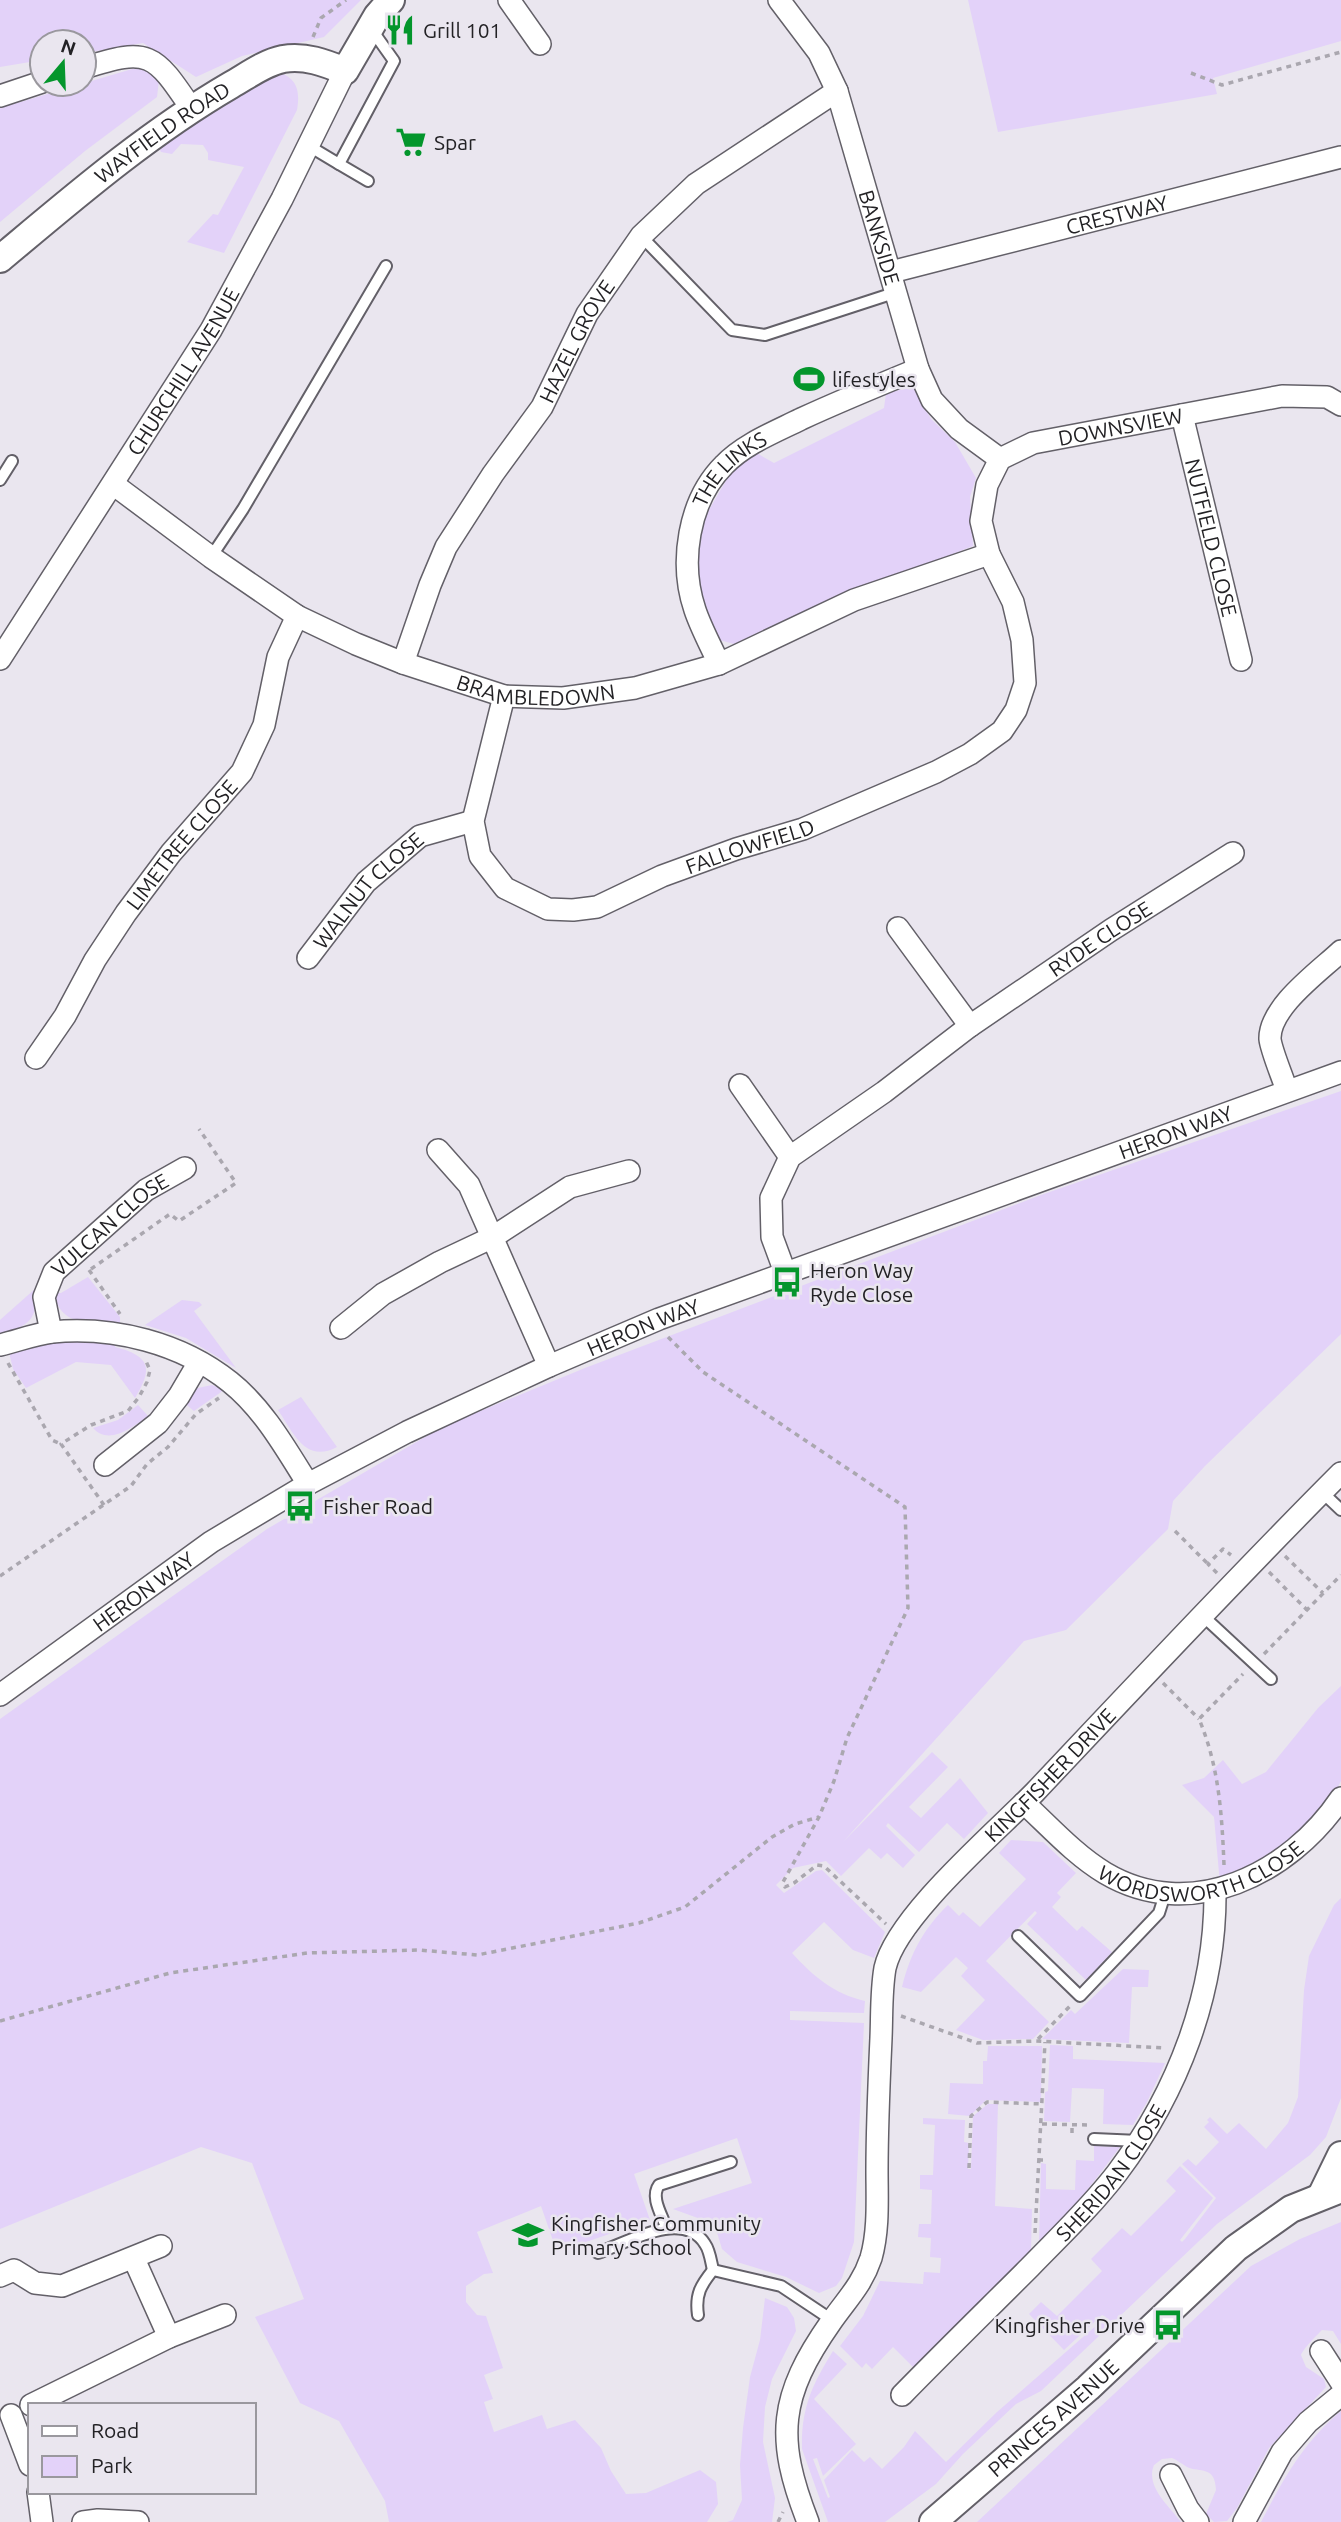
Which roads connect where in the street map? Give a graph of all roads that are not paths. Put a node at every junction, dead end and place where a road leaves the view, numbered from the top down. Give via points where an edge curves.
1 (391, 0) edge
2 (509, 0) edge
3 (779, 0) edge
4 (370, 27) junction
5 (540, 44) dead end
6 (98, 64) edge
7 (345, 71) junction
8 (28, 87) edge
9 (837, 91) junction
10 (0, 96) edge
11 (191, 108) junction
12 (309, 146) junction
13 (1341, 157) edge
14 (339, 164) junction
15 (368, 181) dead end
16 (641, 236) junction
17 (0, 259) edge
18 (386, 266) dead end
19 (894, 282) junction
20 (918, 369) junction
21 (1341, 405) edge
22 (1182, 415) junction
23 (1000, 459) junction
24 (12, 461) dead end
25 (0, 480) edge
26 (113, 484) junction
27 (989, 554) junction
28 (211, 557) junction
29 (297, 616) junction
30 (0, 659) edge
31 (1241, 660) dead end
32 (403, 663) junction
33 (719, 663) junction
34 (503, 696) junction
35 (473, 821) junction
36 (1233, 853) dead end
37 (898, 928) dead end
38 (1341, 951) edge
39 (308, 958) dead end
40 (970, 1026) junction
41 (36, 1058) dead end
42 (1341, 1072) edge
43 (740, 1085) dead end
44 (1287, 1091) junction
45 (438, 1150) dead end
46 (790, 1157) junction
47 (185, 1168) dead end
48 (629, 1171) dead end
49 (494, 1237) junction
50 (786, 1275) junction
51 (341, 1328) dead end
52 (51, 1332) junction
53 (2, 1345) edge
54 (200, 1362) junction
55 (549, 1366) junction
56 (105, 1465) dead end
57 (1341, 1473) edge
58 (308, 1484) junction
59 (1322, 1492) junction
60 (1341, 1510) edge
61 (1203, 1616) junction
62 (1271, 1679) dead end
63 (0, 1695) edge
64 (1341, 1798) edge
65 (1024, 1803) junction
66 (1220, 1890) junction
67 (1165, 1894) junction
68 (1018, 1936) dead end
69 (1094, 2139) dead end
70 (1139, 2141) junction
71 (1341, 2155) edge
72 (731, 2162) dead end
73 (1331, 2192) edge
74 (666, 2227) junction
75 (161, 2246) dead end
76 (598, 2253) dead end
77 (134, 2259) junction
78 (713, 2270) junction
79 (0, 2276) edge
80 (225, 2315) dead end
81 (698, 2315) dead end
82 (832, 2320) junction
83 (169, 2337) junction
84 (1321, 2351) dead end
85 (1341, 2382) edge
86 (902, 2395) dead end
87 (1341, 2395) edge
88 (34, 2403) edge
89 (18, 2411) edge
90 (28, 2456) edge
91 (1171, 2475) dead end
92 (38, 2494) edge
93 (43, 2522) edge
94 (83, 2522) edge
95 (138, 2522) edge
96 (808, 2522) edge
97 (933, 2522) edge
98 (1198, 2522) edge
99 (1244, 2522) edge

1 - 4 street
2 - 5 street
3 - 9 street, BANKSIDE via 819,53
4 - 7 street
4 - 14 lane via 394,61
6 - 11 street via 138,55 155,61
7 - 11 street, WAYFIELD ROAD via 304,58 282,59
7 - 12 street, CHURCHILL AVENUE
8 - 10 street
9 - 16 street, HAZEL GROVE via 696,184
9 - 19 street, BANKSIDE
11 - 17 street, WAYFIELD ROAD
12 - 14 lane
12 - 26 street, CHURCHILL AVENUE via 211,330
13 - 19 street, CRESTWAY
14 - 15 lane
16 - 19 lane via 732,330 765,335
16 - 32 street, HAZEL GROVE via 587,314 542,407 446,547
18 - 28 lane
19 - 20 street, BANKSIDE
20 - 23 street, BANKSIDE via 932,400 959,429
20 - 33 street, THE LINKS via 760,438 724,465 706,490 693,519 686,554 694,608
21 - 22 street, DOWNSVIEW via 1327,397 1282,396
22 - 23 street, DOWNSVIEW via 1033,443
22 - 31 street, NUTFIELD CLOSE
23 - 27 street via 987,485 981,521
24 - 25 lane
26 - 28 street, BRAMBLEDOWN
26 - 30 street, CHURCHILL AVENUE
27 - 33 street, BRAMBLEDOWN via 854,600
27 - 35 street, FALLOWFIELD via 1013,602 1025,683 1016,710 1002,731 936,772 803,829 663,876 597,907 573,911 548,909 505,888 480,856
28 - 29 street, BRAMBLEDOWN
29 - 32 street, BRAMBLEDOWN
29 - 41 street, LIMETREE CLOSE via 278,657 264,725 243,772 126,913
32 - 34 street, BRAMBLEDOWN
33 - 34 street, BRAMBLEDOWN via 635,688 563,698
34 - 35 street, FALLOWFIELD
35 - 39 street, WALNUT CLOSE via 419,836 366,882
36 - 40 street, RYDE CLOSE
37 - 40 street
38 - 44 street via 1292,995 1276,1016 1270,1038
40 - 46 street, RYDE CLOSE
42 - 44 street, HERON WAY
43 - 46 street
44 - 50 street, HERON WAY
45 - 49 street via 469,1185
46 - 50 street via 771,1198 772,1237
47 - 52 street, VULCAN CLOSE via 146,1190 54,1272 44,1297
48 - 49 street via 570,1187
49 - 51 street via 383,1294
49 - 55 street
50 - 55 street, HERON WAY via 659,1319
52 - 53 street
52 - 54 street via 110,1332 162,1344
54 - 56 street via 158,1423
54 - 58 street via 256,1407
55 - 58 street, HERON WAY
57 - 59 street, KINGFISHER DRIVE
58 - 63 street, HERON WAY via 211,1542
59 - 60 lane
59 - 61 street, KINGFISHER DRIVE via 1273,1544 1247,1559
61 - 62 lane
61 - 65 street, KINGFISHER DRIVE
64 - 66 street, WORDSWORTH CLOSE via 1300,1844 1265,1869
65 - 67 street, WORDSWORTH CLOSE via 1105,1873
65 - 82 street, KINGFISHER DRIVE via 917,1912 886,1966 877,2218 871,2257 859,2287
66 - 67 street, WORDSWORTH CLOSE
66 - 70 street, SHERIDAN CLOSE via 1211,1961 1187,2050
67 - 68 lane via 1159,1913 1080,1996
69 - 70 lane
70 - 86 street, SHERIDAN CLOSE via 1083,2213
71 - 73 street
72 - 74 lane via 659,2185 655,2196
73 - 97 street, PRINCES AVENUE via 1291,2209 1236,2248 1088,2388
74 - 76 lane
74 - 78 lane via 688,2228 697,2234 706,2245
75 - 77 street
77 - 79 street via 62,2286 34,2283 14,2270
77 - 83 street
78 - 81 lane via 699,2287
78 - 82 lane via 781,2286
80 - 83 street
82 - 96 street, KINGFISHER DRIVE via 799,2373 787,2416 788,2448
83 - 88 street
84 - 85 street
87 - 99 street via 1308,2422 1282,2452
89 - 90 street
91 - 98 street
92 - 93 street
94 - 95 street

